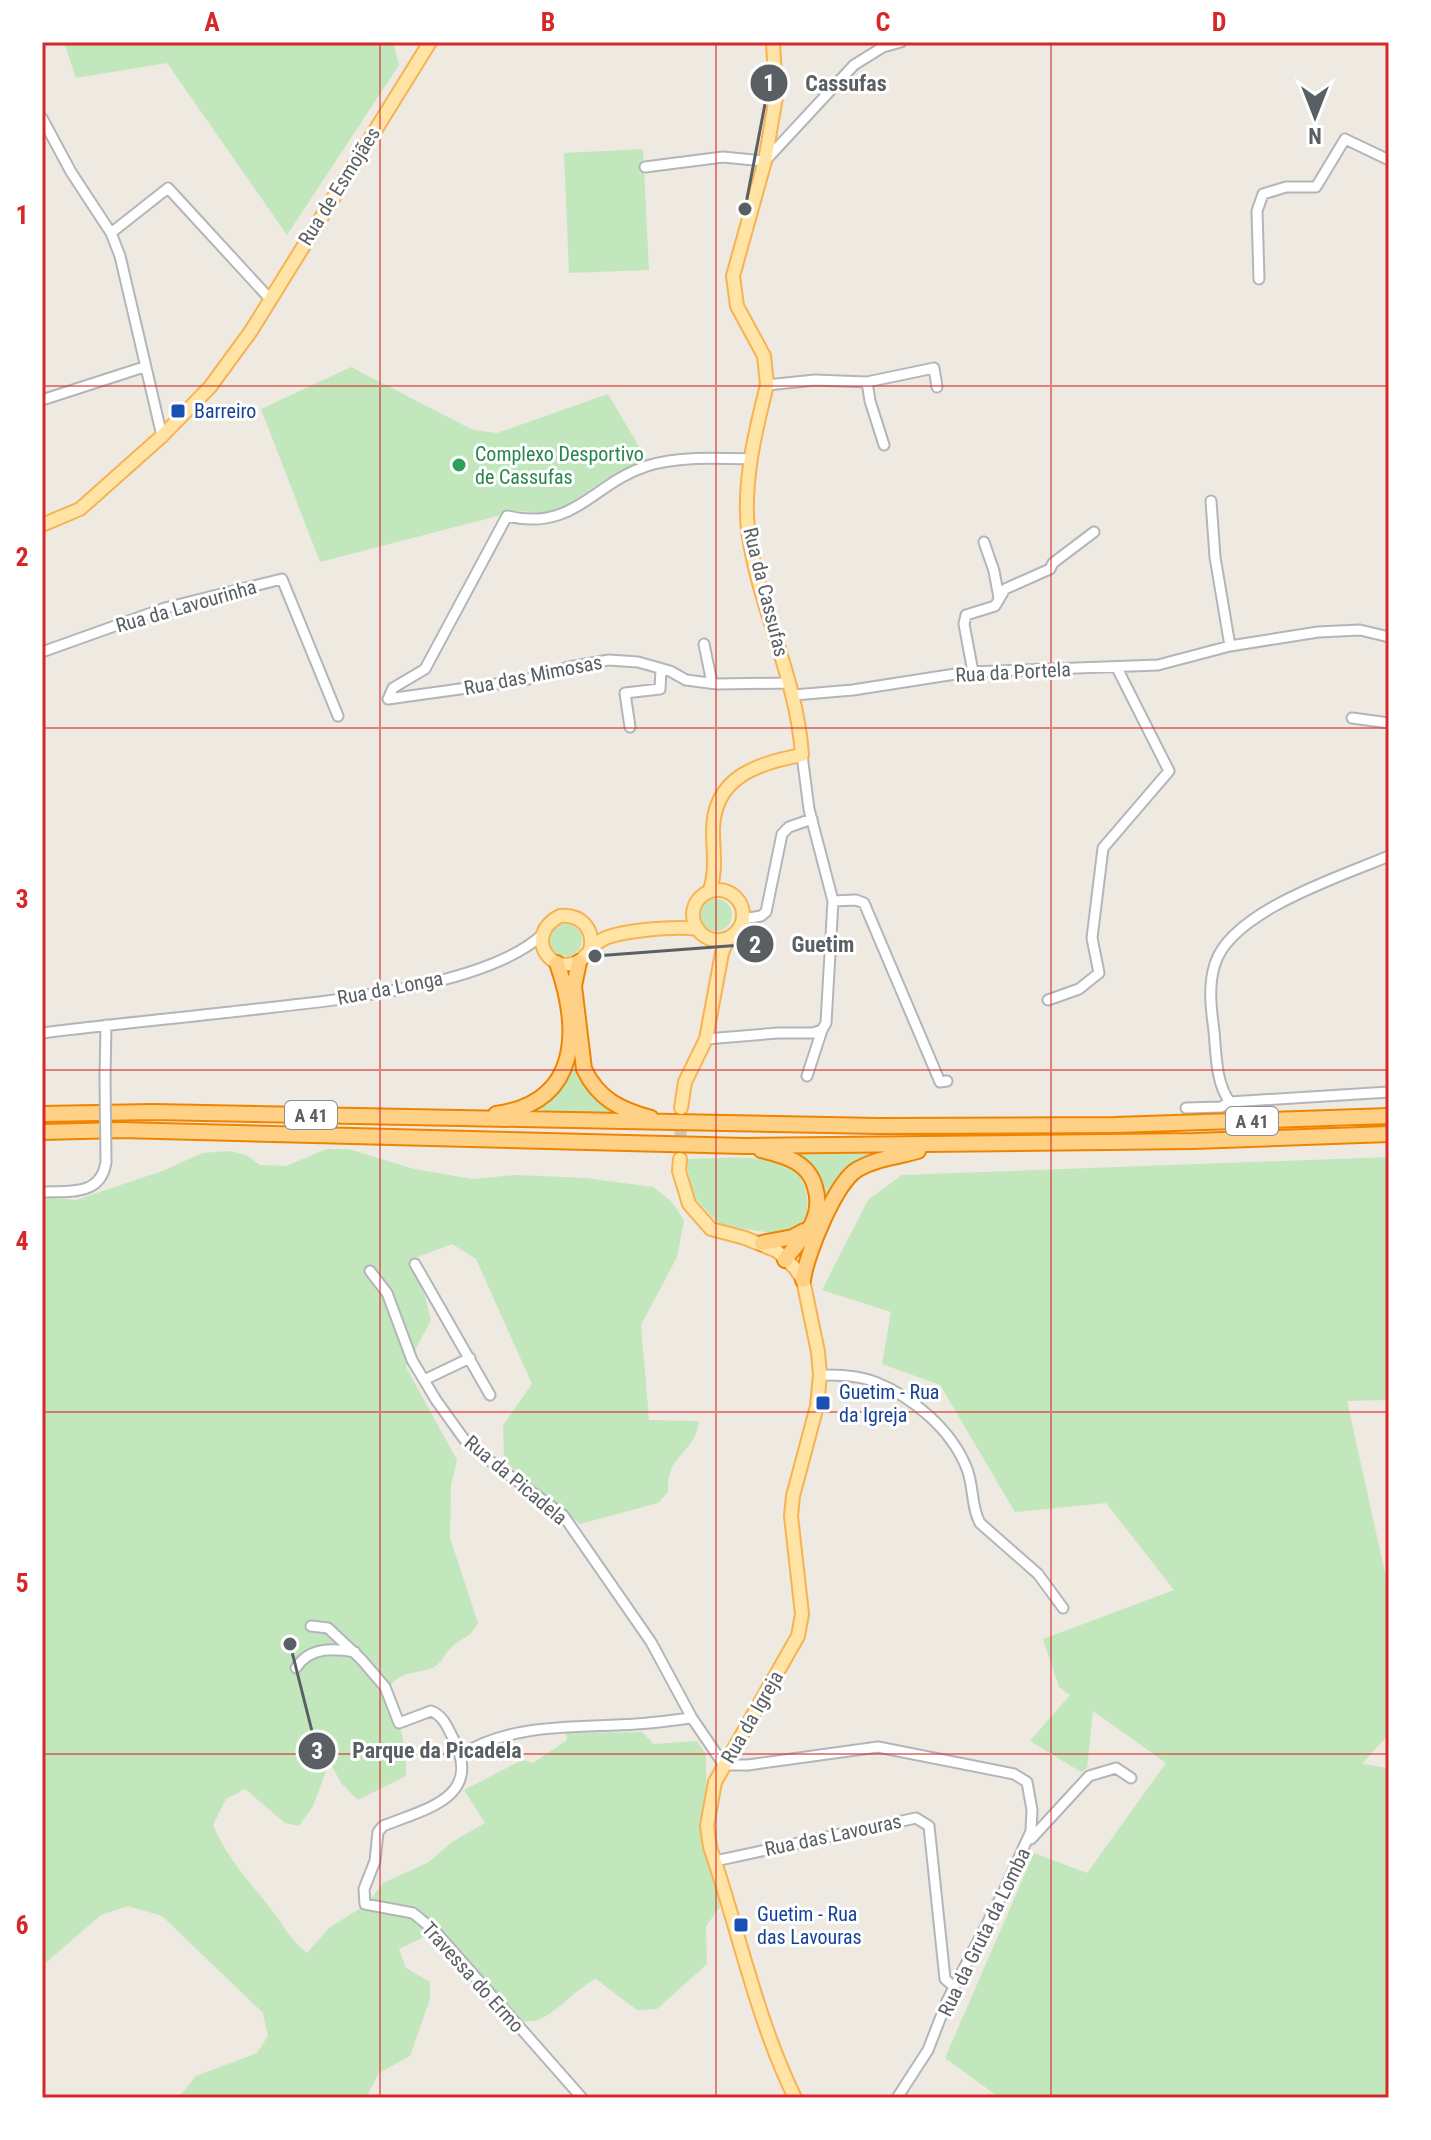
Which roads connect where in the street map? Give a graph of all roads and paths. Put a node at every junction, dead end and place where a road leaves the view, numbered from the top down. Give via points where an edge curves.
1 (430, 42) edge
2 (773, 42) edge
3 (899, 42) edge
4 (882, 45) edge
5 (42, 118) edge
6 (1389, 160) edge
7 (765, 161) junction
8 (645, 167) dead end
9 (111, 233) junction
10 (1259, 279) dead end
11 (270, 299) junction
12 (144, 367) junction
13 (867, 382) junction
14 (767, 385) junction
15 (937, 387) dead end
16 (42, 400) edge
17 (162, 436) junction
18 (884, 445) dead end
19 (751, 459) junction
20 (1211, 501) dead end
21 (42, 525) edge
22 (1094, 532) dead end
23 (984, 542) dead end
24 (999, 598) junction
25 (1389, 637) edge
26 (704, 644) dead end
27 (1230, 646) junction
28 (42, 652) edge
29 (1117, 668) junction
30 (661, 669) junction
31 (973, 672) junction
32 (712, 683) junction
33 (792, 689) junction
34 (338, 716) dead end
35 (1352, 718) dead end
36 (1389, 723) edge
37 (630, 727) dead end
38 (802, 755) junction
39 (812, 819) junction
40 (1389, 856) edge
41 (715, 870) junction
42 (709, 892) junction
43 (728, 892) junction
44 (833, 901) junction
45 (694, 909) junction
46 (743, 919) junction
47 (589, 929) junction
48 (703, 933) junction
49 (543, 934) junction
50 (728, 938) junction
51 (590, 950) junction
52 (515, 955) junction
53 (551, 958) junction
54 (579, 962) junction
55 (718, 981) junction
56 (1048, 1000) dead end
57 (106, 1025) junction
58 (822, 1030) junction
59 (42, 1033) edge
60 (706, 1039) junction
61 (807, 1076) dead end
62 (947, 1081) dead end
63 (1389, 1092) edge
64 (1230, 1102) junction
65 (681, 1108) tunnel mouth
66 (1186, 1108) dead end
67 (42, 1114) edge
68 (1389, 1116) edge
69 (470, 1117) junction
70 (671, 1123) junction
71 (42, 1132) edge
72 (1389, 1134) edge
73 (938, 1145) junction
74 (745, 1146) junction
75 (680, 1159) tunnel mouth
76 (42, 1192) edge
77 (813, 1233) junction
78 (762, 1243) junction
79 (785, 1260) junction
80 (415, 1264) dead end
81 (370, 1271) dead end
82 (803, 1280) junction
83 (812, 1328) junction
84 (470, 1358) junction
85 (820, 1375) junction
86 (424, 1380) junction
87 (490, 1395) dead end
88 (1063, 1608) dead end
89 (311, 1626) dead end
90 (355, 1652) junction
91 (296, 1668) dead end
92 (692, 1718) junction
93 (461, 1755) junction
94 (724, 1765) junction
95 (1131, 1778) dead end
96 (1025, 1844) junction
97 (715, 1861) junction
98 (954, 1987) junction
99 (582, 2098) edge
100 (795, 2098) edge
101 (897, 2098) edge

1 - 11 main road, Rua de Esmojães
2 - 7 main road, Rua da Cassufas via 776,97
3 - 4 street
4 - 7 street via 854,65
5 - 9 street
6 - 10 street via 1345,139 1316,187 1263,194 1257,211
7 - 8 street via 723,157
7 - 14 main road, Rua da Cassufas via 733,276 737,306 764,356
9 - 11 street via 168,188
9 - 12 street
11 - 17 main road, Rua de Esmojães via 210,387
12 - 16 street
12 - 17 street
13 - 14 street
13 - 15 street via 934,368
13 - 18 street
14 - 19 main road, Rua da Cassufas
17 - 21 main road, Rua de Esmojães via 80,509
19 - 30 street, Rua das Mimosas via 706,458 647,466 557,517 507,516 425,669 393,688 388,699 525,680 609,660
19 - 33 main road, Rua da Cassufas via 748,528
20 - 27 street
22 - 24 street via 1050,569 1005,589
23 - 24 street
24 - 31 street via 995,606 966,615
25 - 27 street, Rua da Portela via 1360,630 1318,632
26 - 32 street
27 - 29 street, Rua da Portela via 1158,665
28 - 34 street, Rua da Lavourinha via 165,608 282,579
29 - 31 street, Rua da Portela
29 - 56 street via 1169,771 1103,848 1092,938 1099,973 1079,989
30 - 32 street, Rua das Mimosas
30 - 37 street, Rua das Mimosas via 660,689 625,693
31 - 33 street, Rua da Portela via 853,690
32 - 33 street, Rua das Mimosas
33 - 38 main road, Rua da Cassufas
35 - 36 street
38 - 39 street, Rua da Cassufas
38 - 41 main road via 755,767 721,797 713,827
39 - 44 street, Rua da Cassufas
39 - 46 street via 782,834 766,912
40 - 64 street via 1281,902 1226,942 1215,963 1210,994 1223,1094
41 - 42 main road
41 - 43 main road
42 - 43 main road
42 - 45 main road, Rua da Longa
43 - 46 main road via 741,906
44 - 58 street, Rua da Cassufas
44 - 62 street via 864,903 940,1082
45 - 47 main road, Rua da Longa via 670,922
45 - 48 main road
46 - 50 main road
47 - 49 main road, Rua da Longa via 576,918 560,916
47 - 51 main road
48 - 50 main road
48 - 51 main road via 675,927 614,936
48 - 55 main road
49 - 52 street, Rua da Longa
49 - 53 main road
50 - 55 main road
51 - 54 main road
52 - 53 street, Rua da Longa
52 - 57 street, Rua da Longa via 394,991
53 - 54 main road, Rua da Longa via 564,965
53 - 69 highway via 565,987 569,1029 559,1082 541,1099 514,1111
54 - 70 highway via 574,986 589,1080 605,1099 629,1113
55 - 60 main road
57 - 59 street, Rua da Longa
57 - 76 street, bridge via 104,1174 95,1185 75,1191
58 - 60 street
58 - 61 street, Rua da Cassufas
60 - 65 main road via 685,1082
63 - 64 street
64 - 66 street
67 - 69 highway, A 41
68 - 70 highway, A 41 via 1100,1125
69 - 70 highway, A 41
71 - 74 highway, A 41
72 - 73 highway, A 41
73 - 74 highway, A 41
73 - 77 highway via 855,1170
74 - 77 highway via 794,1160 811,1174 818,1197
75 - 78 main road via 689,1204 704,1223
77 - 78 highway
77 - 79 highway via 808,1248
77 - 82 highway
78 - 79 main road
79 - 82 main road
79 - 83 main road, Rua da Igreja
80 - 84 street
81 - 86 street, Rua da Picadela via 387,1293
82 - 83 main road, Rua da Igreja
83 - 85 main road, Rua da Igreja
84 - 86 street
84 - 87 street
85 - 88 street via 874,1381 924,1411 949,1437 967,1469 980,1523 1038,1574
85 - 94 main road, Rua da Igreja via 791,1516 802,1614 798,1636
86 - 92 street, Rua da Picadela via 464,1439 563,1515 651,1642
89 - 90 street via 328,1628
90 - 91 street via 317,1651
90 - 93 street via 385,1687 399,1723 431,1711 440,1715
92 - 93 street via 508,1734
92 - 94 street, Rua da Picadela
93 - 99 street, Travessa do Ermo via 455,1791 446,1801 378,1832 365,1904 413,1913 435,1931
94 - 96 street via 878,1747 1014,1774 1027,1782 1032,1810
94 - 97 main road, Rua da Igreja via 710,1798 707,1826
95 - 96 street, Rua da Gruta da Lomba via 1116,1768 1089,1776
96 - 98 street, Rua da Gruta da Lomba
97 - 98 street, Rua das Lavouras via 916,1818 929,1826 945,1979
97 - 100 main road, Rua da Igreja via 761,2019
98 - 101 street, Rua da Gruta da Lomba via 928,2050

